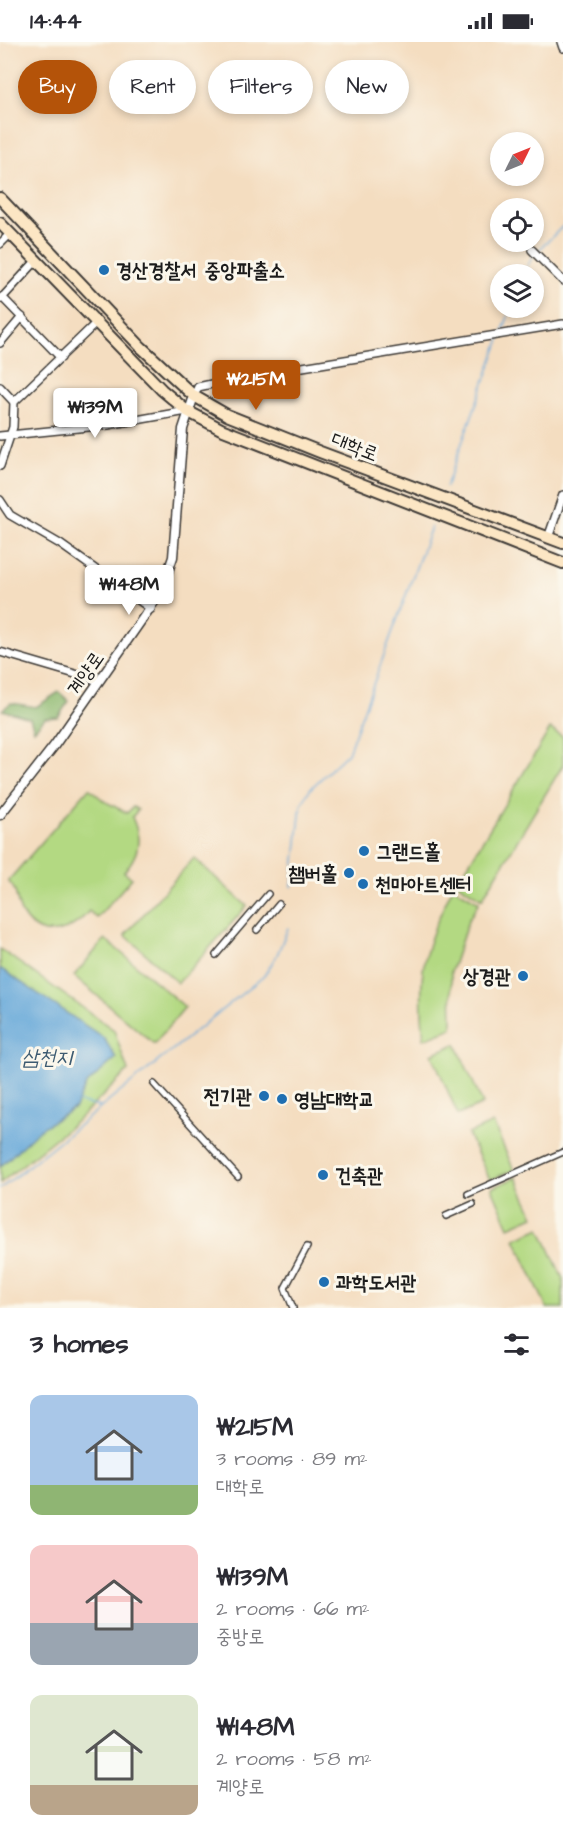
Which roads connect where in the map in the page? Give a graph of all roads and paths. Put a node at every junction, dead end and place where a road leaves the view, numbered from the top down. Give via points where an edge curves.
1 (561, 42) edge
2 (563, 48) edge
3 (0, 198) edge
4 (0, 223) edge
5 (10, 234) junction
6 (0, 244) edge
7 (534, 252) edge
8 (36, 261) junction
9 (563, 281) edge
10 (1, 298) edge
11 (22, 317) junction
12 (96, 323) junction
13 (563, 324) edge
14 (0, 343) edge
15 (60, 358) junction
16 (0, 387) edge
17 (194, 396) junction
18 (14, 402) junction
19 (188, 411) junction
20 (9, 435) junction
21 (0, 436) edge
22 (0, 466) edge
23 (563, 495) edge
24 (0, 500) edge
25 (548, 538) junction
26 (563, 543) edge
27 (563, 563) edge
28 (151, 609) junction
29 (0, 652) edge
30 (99, 681) junction
31 (0, 815) edge
32 (268, 894) dead end
33 (279, 904) dead end
34 (257, 930) dead end
35 (216, 955) dead end
36 (154, 1084) dead end
37 (563, 1152) edge
38 (238, 1177) dead end
39 (468, 1194) dead end
40 (472, 1204) dead end
41 (446, 1216) dead end
42 (308, 1247) dead end
43 (294, 1308) edge

1 - 2 street
3 - 17 main road, 대학로 via 141,347
4 - 5 main road
5 - 6 street
5 - 8 main road
7 - 9 street
8 - 10 street
8 - 12 main road
10 - 11 street
11 - 14 street
11 - 15 street
12 - 15 street
12 - 19 main road
13 - 17 street via 212,384 198,387
15 - 18 street
16 - 18 street
17 - 19 street, 계양로
17 - 25 main road, 대학로 via 227,415
18 - 20 street
19 - 20 street via 108,425
19 - 27 main road via 221,429
19 - 28 street, 계양로 via 183,429 173,557
20 - 21 street
20 - 22 street
23 - 25 street
24 - 28 street via 10,515 60,544
25 - 26 main road, 대학로
28 - 30 street, 계양로
29 - 30 street
30 - 31 street, 계양로
32 - 35 street
33 - 34 street
36 - 38 street
37 - 39 street
40 - 41 street
42 - 43 street via 285,1288

